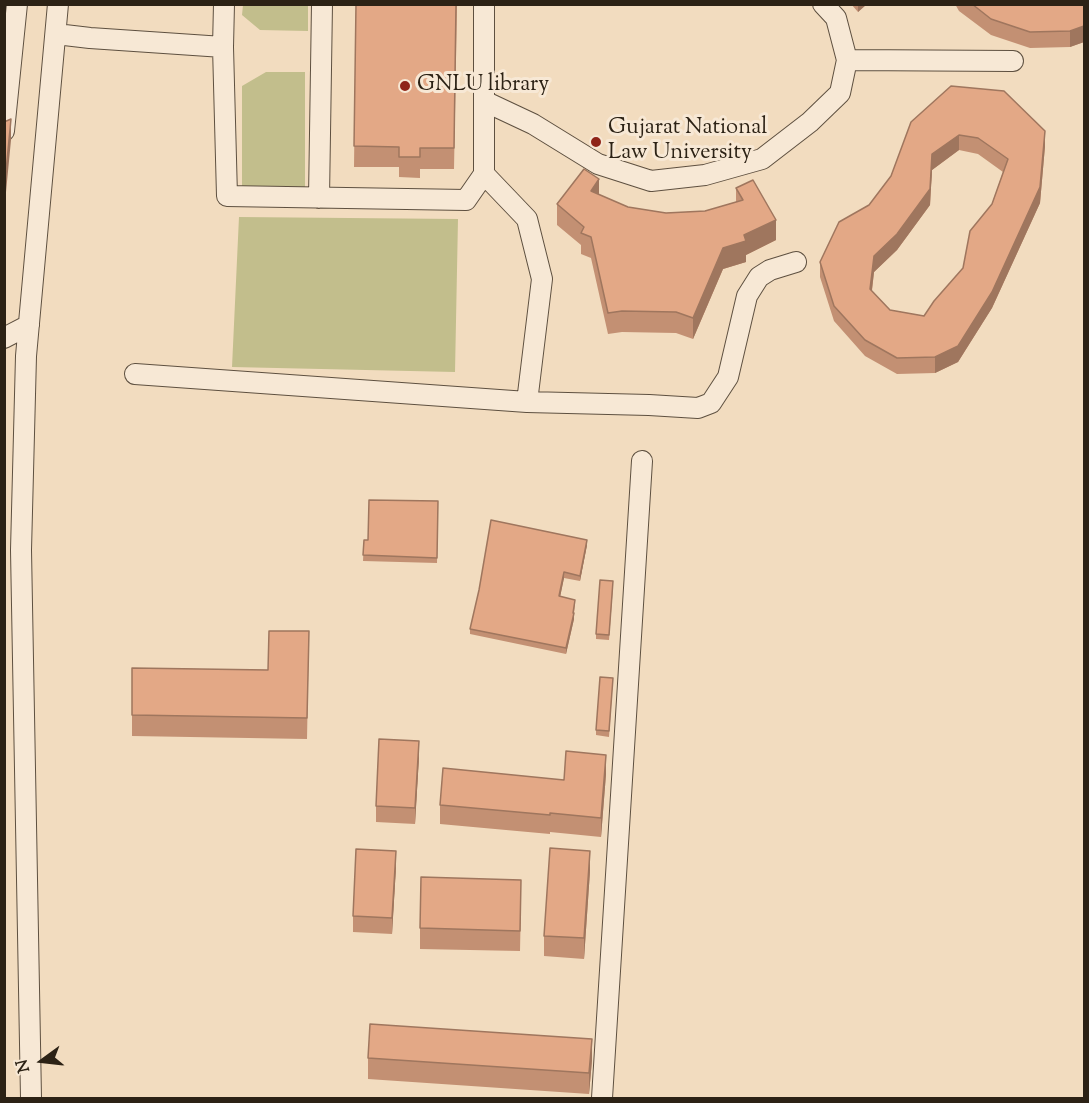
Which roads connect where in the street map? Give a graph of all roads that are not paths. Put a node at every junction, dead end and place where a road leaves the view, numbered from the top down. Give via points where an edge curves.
1 (17, 4) edge
2 (58, 4) edge
3 (224, 4) edge
4 (322, 4) edge
5 (823, 4) edge
6 (487, 6) edge
7 (56, 34) junction
8 (223, 47) junction
9 (847, 60) junction
10 (1014, 61) dead end
11 (484, 101) junction
12 (4, 131) edge
13 (484, 174) junction
14 (320, 198) junction
15 (796, 262) dead end
16 (29, 325) junction
17 (4, 338) edge
18 (135, 374) dead end
19 (527, 402) junction
20 (642, 461) dead end
21 (31, 1098) edge
22 (602, 1098) edge

1 - 12 street
2 - 7 street
3 - 8 street
4 - 14 street
5 - 9 street via 836,18
6 - 11 street
7 - 8 street
7 - 16 street
8 - 14 street via 227,196
9 - 10 street
9 - 11 street via 840,93 810,122 762,159 705,175 651,181 598,164 533,124
11 - 13 street
13 - 14 street via 466,200
13 - 19 street via 527,219 542,279
15 - 19 street via 759,277 747,296 728,377 711,403 698,408
16 - 17 street
16 - 21 street via 21,550
18 - 19 street
20 - 22 street

